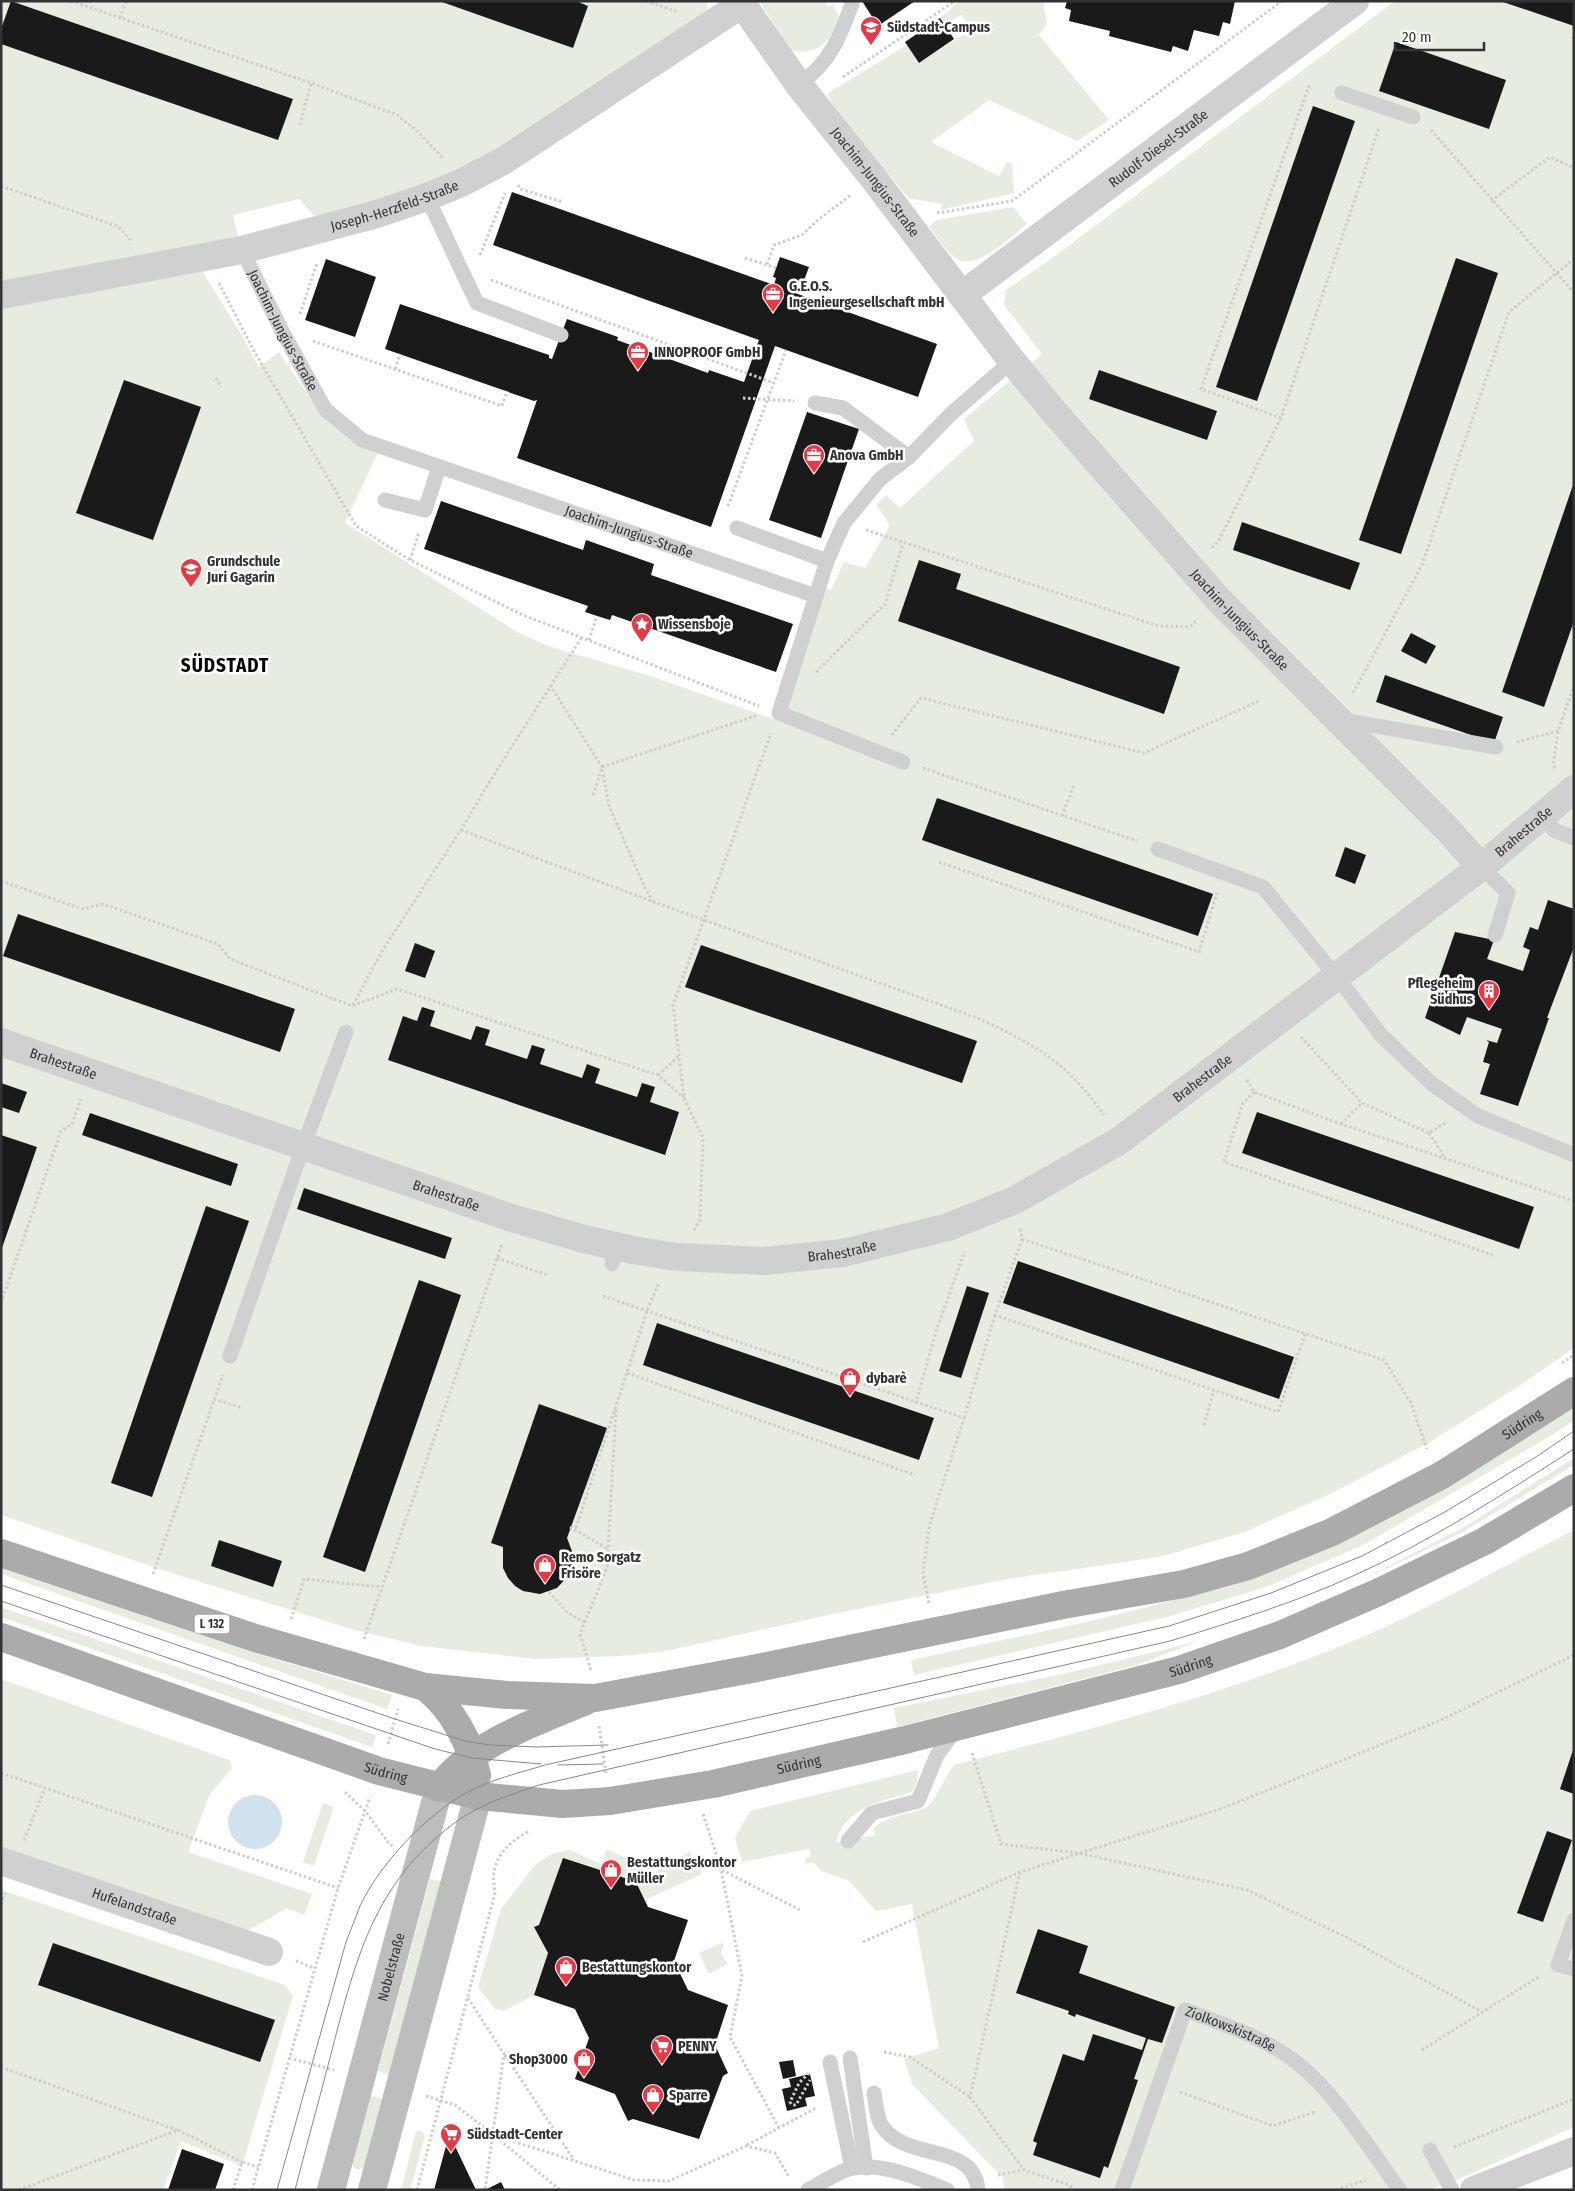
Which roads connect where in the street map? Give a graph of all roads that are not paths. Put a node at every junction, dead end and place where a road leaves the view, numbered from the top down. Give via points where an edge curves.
1 (1355, 1) edge
2 (741, 3) edge
3 (852, 4) dead end
4 (808, 79) junction
5 (1342, 93) dead end
6 (1413, 117) road end
7 (427, 197) junction
8 (242, 250) junction
9 (962, 295) junction
10 (1, 296) edge
11 (561, 335) dead end
12 (1012, 361) junction
13 (815, 403) road end
14 (909, 457) junction
15 (439, 467) junction
16 (385, 500) dead end
17 (737, 528) dead end
18 (827, 561) junction
19 (816, 596) junction
20 (1336, 719) junction
21 (1496, 747) road end
22 (903, 762) road end
23 (1574, 789) edge
24 (1542, 815) junction
25 (1574, 838) edge
26 (1158, 849) road end
27 (1481, 867) junction
28 (1495, 935) dead end
29 (1336, 977) junction
30 (346, 1032) road end
31 (1, 1042) edge
32 (303, 1147) junction
33 (1574, 1155) edge
34 (230, 1356) road end
35 (1574, 1391) edge
36 (1574, 1488) edge
37 (1, 1553) edge
38 (1, 1637) edge
39 (416, 1685) junction
40 (593, 1685) junction
41 (964, 1737) junction
42 (472, 1758) junction
43 (439, 1788) junction
44 (478, 1796) junction
45 (848, 1841) dead end
46 (8, 1863) edge
47 (1574, 1920) edge
48 (269, 1952) dead end
49 (1574, 1969) edge
50 (850, 2058) dead end
51 (830, 2062) dead end
52 (874, 2093) dead end
53 (1430, 2150) dead end
54 (1574, 2151) edge
55 (859, 2168) junction
56 (977, 2184) edge
57 (1479, 2189) edge
58 (331, 2190) edge
59 (372, 2190) edge
60 (808, 2190) edge
61 (947, 2190) edge
62 (1122, 2190) edge
63 (1400, 2190) edge
64 (1452, 2190) edge

1 - 9 street, Rudolf-Diesel-Straße
2 - 4 street, Joachim-Jungius-Straße
2 - 7 street, Joseph-Herzfeld-Straße via 508,168
3 - 4 lane via 839,38
4 - 9 street, Joachim-Jungius-Straße via 910,227
5 - 6 lane
7 - 8 street, Joseph-Herzfeld-Straße via 377,214
7 - 11 lane via 470,278 477,304
8 - 10 street, Joseph-Herzfeld-Straße
8 - 15 lane, Joachim-Jungius-Straße via 325,409 362,440
9 - 12 street, Joachim-Jungius-Straße
12 - 14 lane via 952,413
12 - 20 street, Joachim-Jungius-Straße via 1192,571
13 - 14 lane via 843,408
14 - 18 lane via 880,479 844,523
15 - 16 lane via 425,510
15 - 19 lane, Joachim-Jungius-Straße
17 - 18 lane
18 - 19 lane
19 - 22 lane via 779,713
20 - 21 lane
20 - 27 street, Joachim-Jungius-Straße
23 - 24 street, Brahestraße
24 - 25 lane via 1554,830
24 - 27 street, Brahestraße
26 - 29 lane via 1263,887
27 - 28 lane via 1508,893
27 - 29 street, Brahestraße
29 - 32 street, Brahestraße via 1119,1140 1015,1200 919,1236 843,1253 765,1261 614,1255 584,1239
29 - 33 lane via 1380,1034 1432,1084 1478,1116
30 - 32 lane
31 - 32 street, Brahestraße
32 - 34 lane
35 - 40 main road, Südring via 1442,1475 1332,1532 1248,1566 1184,1584 1063,1605 752,1669
36 - 41 main road, Südring via 1485,1541 1280,1635
37 - 39 main road, Südring / L 132 via 255,1638
38 - 43 main road, Südring via 379,1771
39 - 40 main road, Südring / L 132 via 507,1695
39 - 42 main road, L 132 via 439,1698 451,1713
40 - 42 main road, Nobelstraße
41 - 44 main road, Südring via 610,1801 564,1804
41 - 45 lane via 937,1755 918,1801 872,1813
42 - 43 main road, Nobelstraße via 454,1770
42 - 44 main road, L 132
43 - 44 main road, Südring
43 - 58 main road, Nobelstraße
44 - 59 main road, L 132
46 - 48 street, Hufelandstraße
47 - 49 lane via 1558,1965
50 - 55 lane
51 - 55 lane
52 - 56 lane via 880,2125 894,2140 955,2158 970,2169
53 - 64 lane
54 - 57 street
55 - 60 lane
55 - 61 lane via 882,2169
62 - 63 lane, Ziolkowskistraße via 1185,2010 1236,2028 1281,2051 1337,2104

